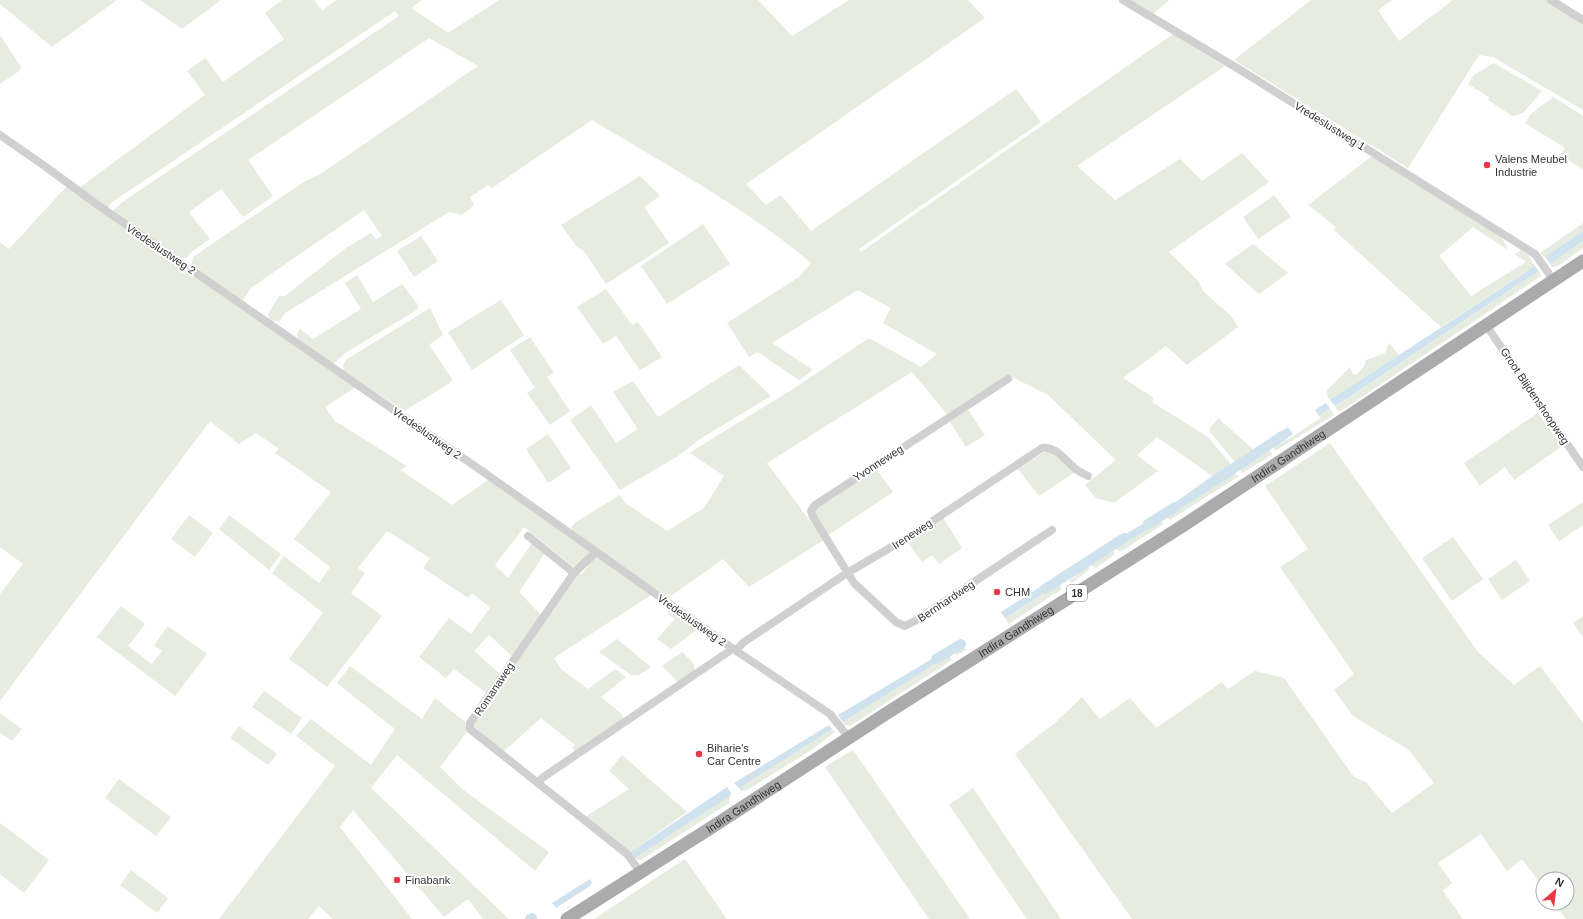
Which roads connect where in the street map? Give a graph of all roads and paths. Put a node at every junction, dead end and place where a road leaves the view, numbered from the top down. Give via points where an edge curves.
1 (1123, 0) edge
2 (1551, 0) edge
3 (1583, 20) edge
4 (0, 135) edge
5 (1583, 261) edge
6 (1551, 276) junction
7 (1486, 325) junction
8 (1008, 379) dead end
9 (1583, 467) edge
10 (1088, 476) dead end
11 (1052, 530) dead end
12 (528, 536) dead end
13 (596, 552) junction
14 (574, 573) junction
15 (847, 573) junction
16 (734, 649) junction
17 (846, 734) junction
18 (538, 783) junction
19 (640, 872) junction
20 (567, 919) edge

1 - 6 street, Vredeslustweg 1 via 1242,71 1534,254
2 - 3 street
4 - 13 street, Vredeslustweg 2
5 - 6 main road, Indira Gandhiweg / 18
6 - 7 main road, Indira Gandhiweg / 18
7 - 9 street, Groot Blijdenshoopweg
7 - 17 main road, Indira Gandhiweg / 18 via 1181,527
8 - 15 street, Yvonneweg via 815,505 811,511 813,517
10 - 15 street, Ireneweg via 1054,450 1042,448 907,538
11 - 15 street, Bernhardweg via 905,626 896,622 854,583
12 - 14 street
13 - 14 street
13 - 16 street, Vredeslustweg 2
14 - 18 street, Romanaweg via 470,726
15 - 16 street, Ireneweg
16 - 17 street, Vredeslustweg 2 via 825,710 836,719
16 - 18 street, Ireneweg
17 - 19 main road, Indira Gandhiweg / 18
18 - 19 street, Romanaweg via 627,854
19 - 20 main road, Indira Gandhiweg / 18

